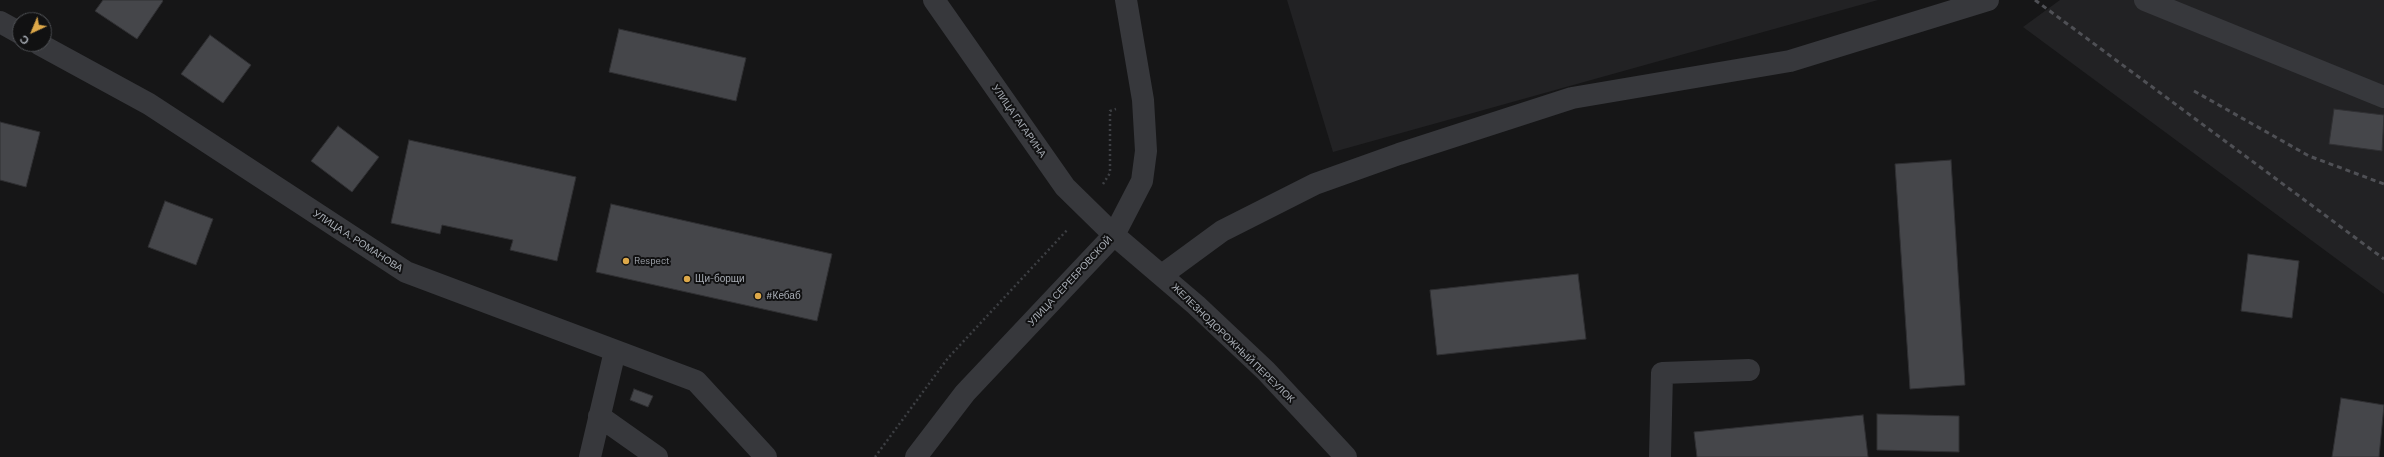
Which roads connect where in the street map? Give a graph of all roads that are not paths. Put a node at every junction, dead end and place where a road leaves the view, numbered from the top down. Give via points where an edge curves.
1 (934, 0) edge
2 (1126, 0) edge
3 (1988, 0) edge
4 (2146, 0) edge
5 (0, 22) edge
6 (12, 29) edge
7 (52, 51) edge
8 (2384, 97) edge
9 (1114, 235) junction
10 (1162, 275) junction
11 (615, 351) junction
12 (1749, 370) dead end
13 (600, 416) junction
14 (590, 457) edge
15 (657, 457) edge
16 (766, 457) edge
17 (916, 457) edge
18 (1346, 457) edge
19 (1660, 457) edge

1 - 9 street, УЛИЦА ГАГАРИНА via 1065,187
2 - 9 street, УЛИЦА СЕРЕБРОВСКОЙ via 1143,100 1146,152 1142,180
3 - 10 street via 1790,61 1572,98 1399,154 1315,184 1222,231
4 - 8 street
5 - 6 street
7 - 11 street, УЛИЦА А. РОМАНОВА via 149,104 406,272
9 - 10 street, ЖЕЛЕЗНОДОРОЖНЫЙ ПЕРЕУЛОК
9 - 17 street, УЛИЦА СЕРЕБРОВСКОЙ via 964,393
10 - 18 street, ЖЕЛЕЗНОДОРОЖНЫЙ ПЕРЕУЛОК via 1266,371
11 - 13 street
11 - 16 street, УЛИЦА А. РОМАНОВА via 696,381
12 - 19 street via 1662,373
13 - 14 street
13 - 15 street

